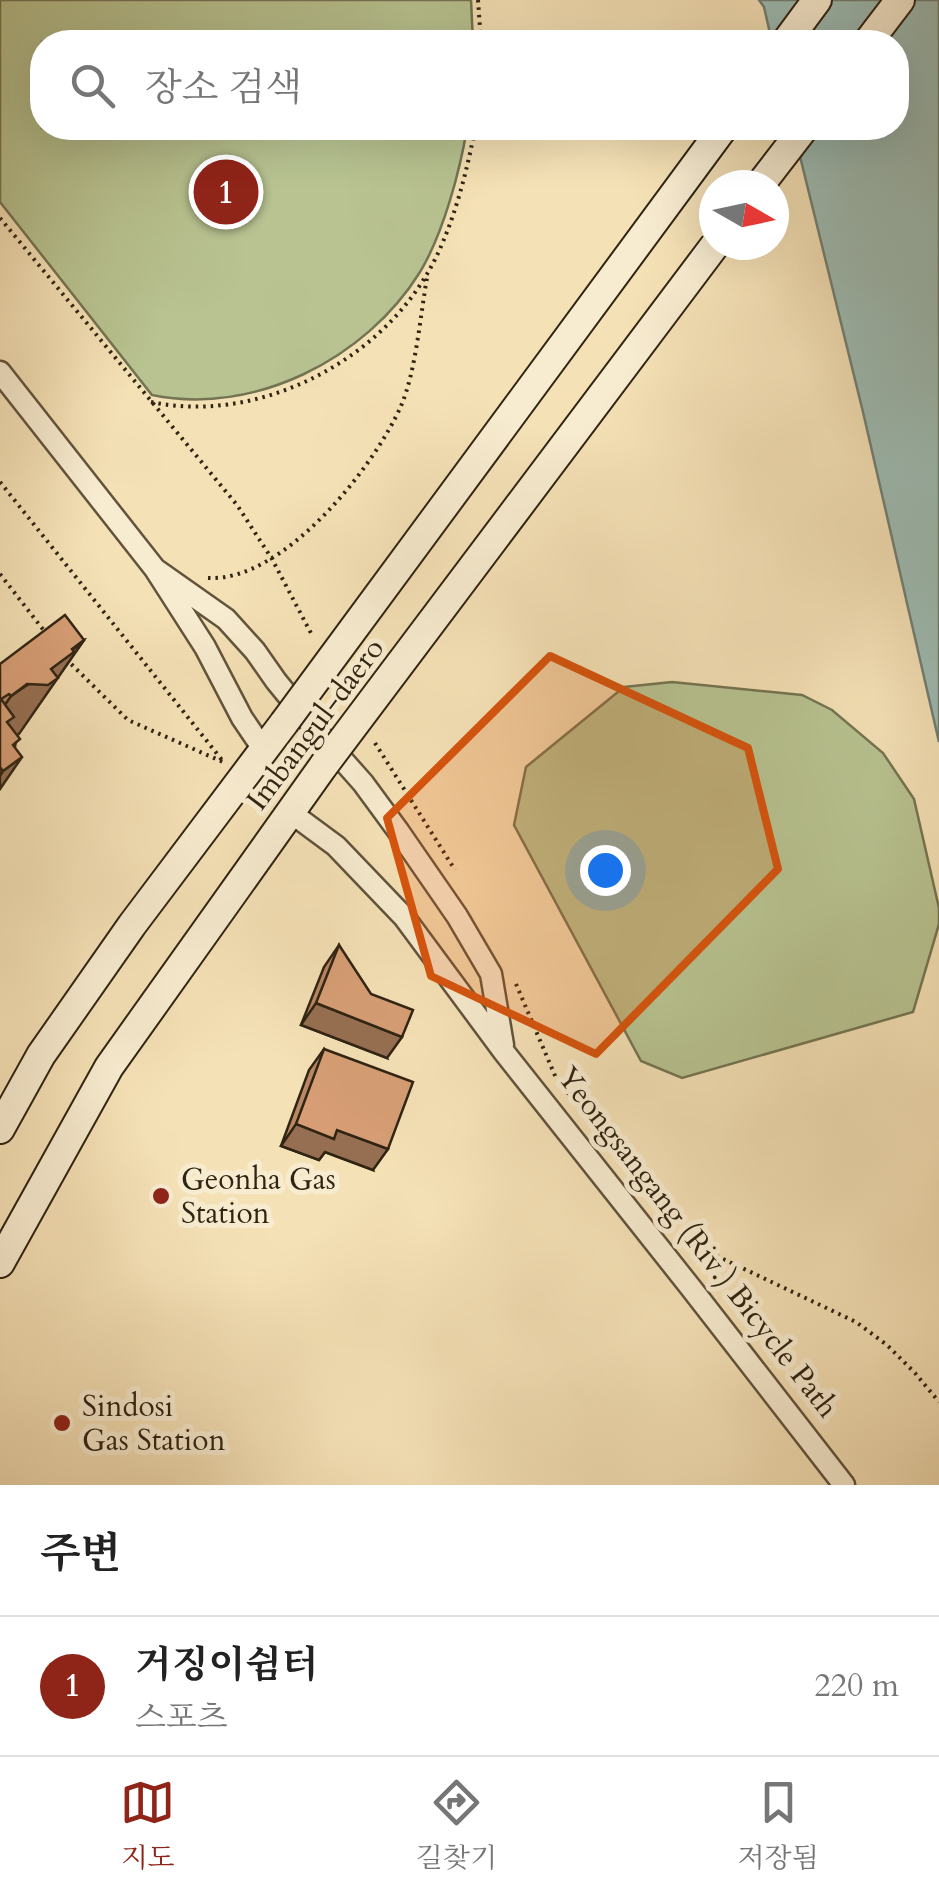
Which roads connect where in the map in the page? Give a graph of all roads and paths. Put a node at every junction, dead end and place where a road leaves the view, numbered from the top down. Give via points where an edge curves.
1 (478, 0) edge
2 (817, 0) edge
3 (900, 0) edge
4 (480, 30) edge
5 (795, 30) edge
6 (877, 30) edge
7 (472, 140) edge
8 (714, 140) edge
9 (795, 140) edge
10 (772, 170) edge
11 (0, 218) edge
12 (704, 260) edge
13 (428, 274) junction
14 (0, 372) edge
15 (150, 402) junction
16 (0, 482) edge
17 (272, 559) junction
18 (155, 570) junction
19 (253, 570) dead end
20 (0, 574) edge
21 (44, 631) edge
22 (316, 645) dead end
23 (66, 659) edge
24 (372, 739) dead end
25 (263, 750) junction
26 (290, 812) junction
27 (460, 879) dead end
28 (515, 981) dead end
29 (504, 1052) junction
30 (0, 1129) edge
31 (655, 1205) dead end
32 (676, 1233) dead end
33 (0, 1263) edge
34 (939, 1402) edge
35 (844, 1485) edge

1 - 4 path
2 - 5 main road
3 - 6 main road
7 - 13 path via 464,184
8 - 25 main road, Imbangul-daero, bridge
9 - 10 main road
11 - 15 path
12 - 26 main road, Imbangul-daero, bridge
13 - 15 path via 382,331 317,375 234,404
13 - 17 path via 408,386 393,421 343,494
14 - 18 street
15 - 17 path
16 - 23 path via 225,764 128,720
17 - 19 path
17 - 22 path
18 - 25 street
18 - 29 street via 226,619 399,832 491,974
20 - 21 path
24 - 27 path
25 - 30 main road, Imbangul-daero via 40,1055
26 - 29 street via 336,846 404,917
26 - 33 main road, Imbangul-daero via 109,1068
28 - 31 path via 556,1078
29 - 35 street
32 - 34 path via 856,1322

